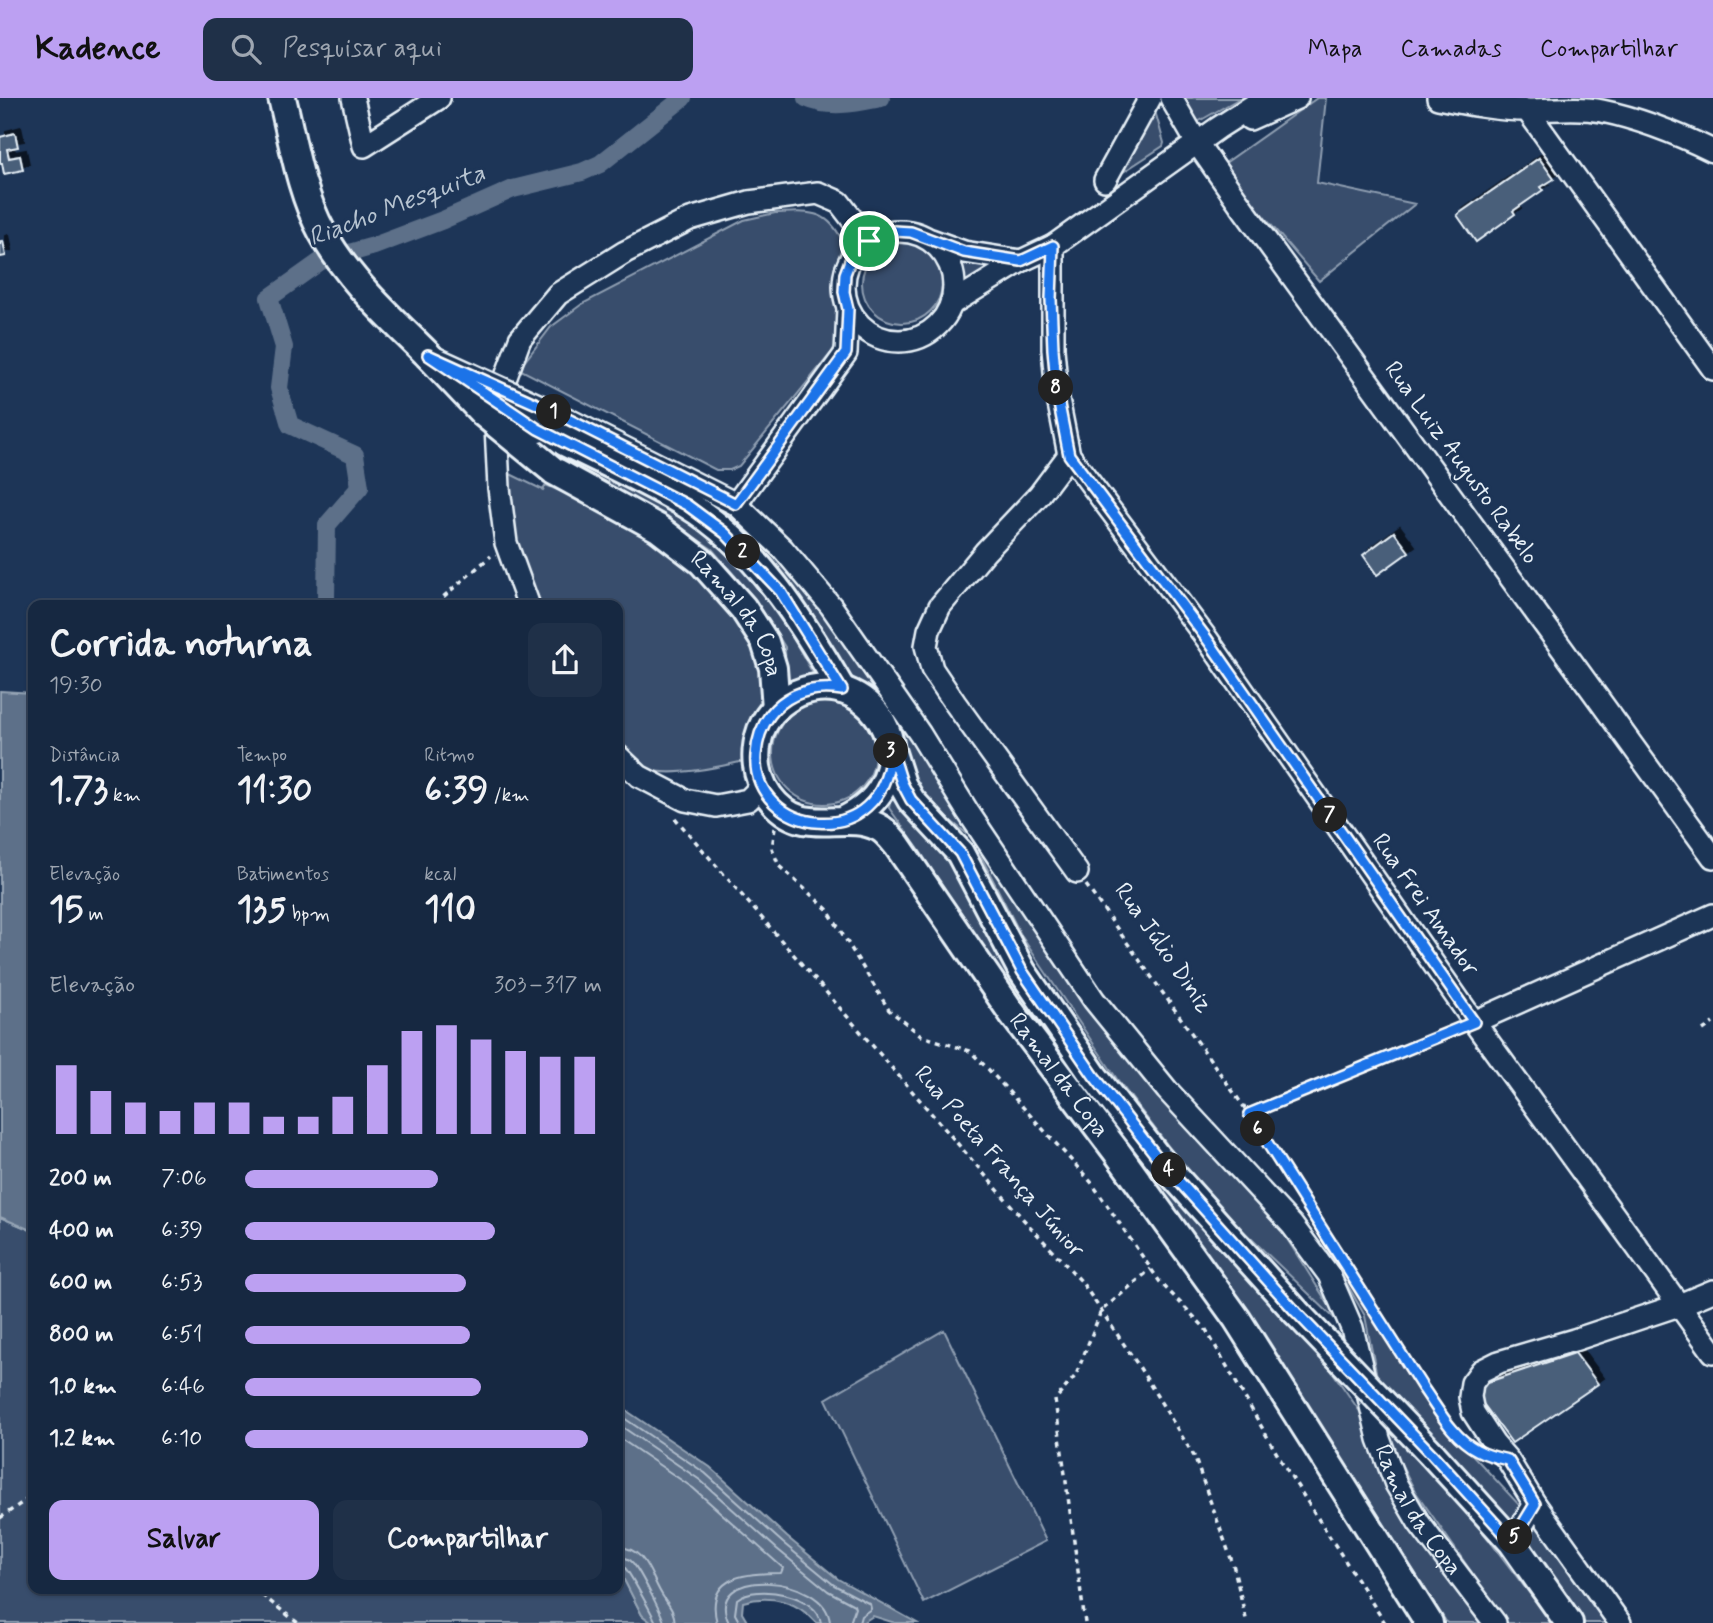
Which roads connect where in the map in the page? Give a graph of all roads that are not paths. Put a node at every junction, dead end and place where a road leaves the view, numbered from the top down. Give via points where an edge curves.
1 (282, 98) edge
2 (353, 98) edge
3 (439, 98) edge
4 (1150, 98) edge
5 (1171, 98) edge
6 (1265, 98) edge
7 (1297, 98) edge
8 (1438, 98) edge
9 (1527, 110) junction
10 (1218, 128) junction
11 (1197, 143) junction
12 (1713, 151) edge
13 (1104, 180) dead end
14 (928, 239) junction
15 (869, 241) junction
16 (1053, 246) junction
17 (1021, 261) junction
18 (951, 304) junction
19 (848, 309) junction
20 (892, 341) junction
21 (846, 353) junction
22 (428, 355) junction
23 (1713, 369) edge
24 (544, 420) junction
25 (1069, 455) junction
26 (736, 504) junction
27 (527, 600) edge
28 (842, 690) junction
29 (885, 705) junction
30 (776, 708) junction
31 (891, 748) junction
32 (623, 760) edge
33 (760, 780) junction
34 (842, 821) junction
35 (1713, 857) edge
36 (1077, 872) road end
37 (1713, 915) edge
38 (1474, 1022) junction
39 (1713, 1290) edge
40 (1679, 1305) junction
41 (1713, 1352) edge
42 (1535, 1504) junction
43 (1512, 1542) junction
44 (1429, 1623) edge
45 (1494, 1623) edge
46 (1569, 1623) edge
47 (1620, 1623) edge

1 - 22 main road via 305,188 322,232 379,306
2 - 3 street via 364,146
4 - 13 street
5 - 11 street, Rua Luiz Augusto Rabelo
6 - 10 street
7 - 10 street
8 - 9 street
9 - 12 street via 1566,107 1601,111 1681,135
9 - 23 street
10 - 11 street
11 - 16 street
11 - 35 street, Rua Luiz Augusto Rabelo
14 - 15 street via 894,231
14 - 17 street via 964,252
14 - 18 street via 951,267
15 - 19 street via 851,258 845,274
15 - 27 street via 839,202 818,193 761,200 690,219 558,294 520,339 504,382 496,426 506,543
16 - 17 street
16 - 25 street, Rua Frei Amador via 1054,360
17 - 18 street
18 - 20 street via 928,333
19 - 20 street via 874,335
19 - 21 street
20 - 21 street
21 - 26 street
22 - 24 main road, Ramal da Copa, bridge
22 - 30 main road, Ramal da Copa, bridge via 483,413 554,471 658,528 702,562 743,608 765,642 773,668
24 - 26 street, Ramal da Copa
24 - 28 main road, Ramal da Copa via 687,505 725,533 781,592
25 - 36 street via 940,606 926,646 932,669
25 - 38 street, Rua Frei Amador via 1207,639
26 - 29 street, Ramal da Copa via 783,549 831,606
28 - 29 main road
28 - 30 main road via 806,690
29 - 31 main road
29 - 45 street, Ramal da Copa via 1102,1011 1167,1090 1292,1225 1329,1275 1352,1328 1379,1439 1396,1484 1419,1523
30 - 33 main road, Ramal da Copa via 757,741
31 - 34 main road via 884,787 873,803
31 - 43 main road, Ramal da Copa, bridge via 911,800 960,853 1022,971 1094,1076 1158,1158
32 - 33 street via 639,776 685,800 716,806 748,800
33 - 34 main road, Ramal da Copa via 770,797 802,820
34 - 44 main road, Ramal da Copa via 878,827 902,852 1012,1013 1237,1319
37 - 38 street
38 - 40 street, Rua Frei Amador
39 - 40 street
40 - 41 street, Rua Frei Amador
40 - 42 street via 1499,1362 1481,1371 1472,1383 1473,1412
42 - 43 street
42 - 47 street
43 - 46 main road, Ramal da Copa

